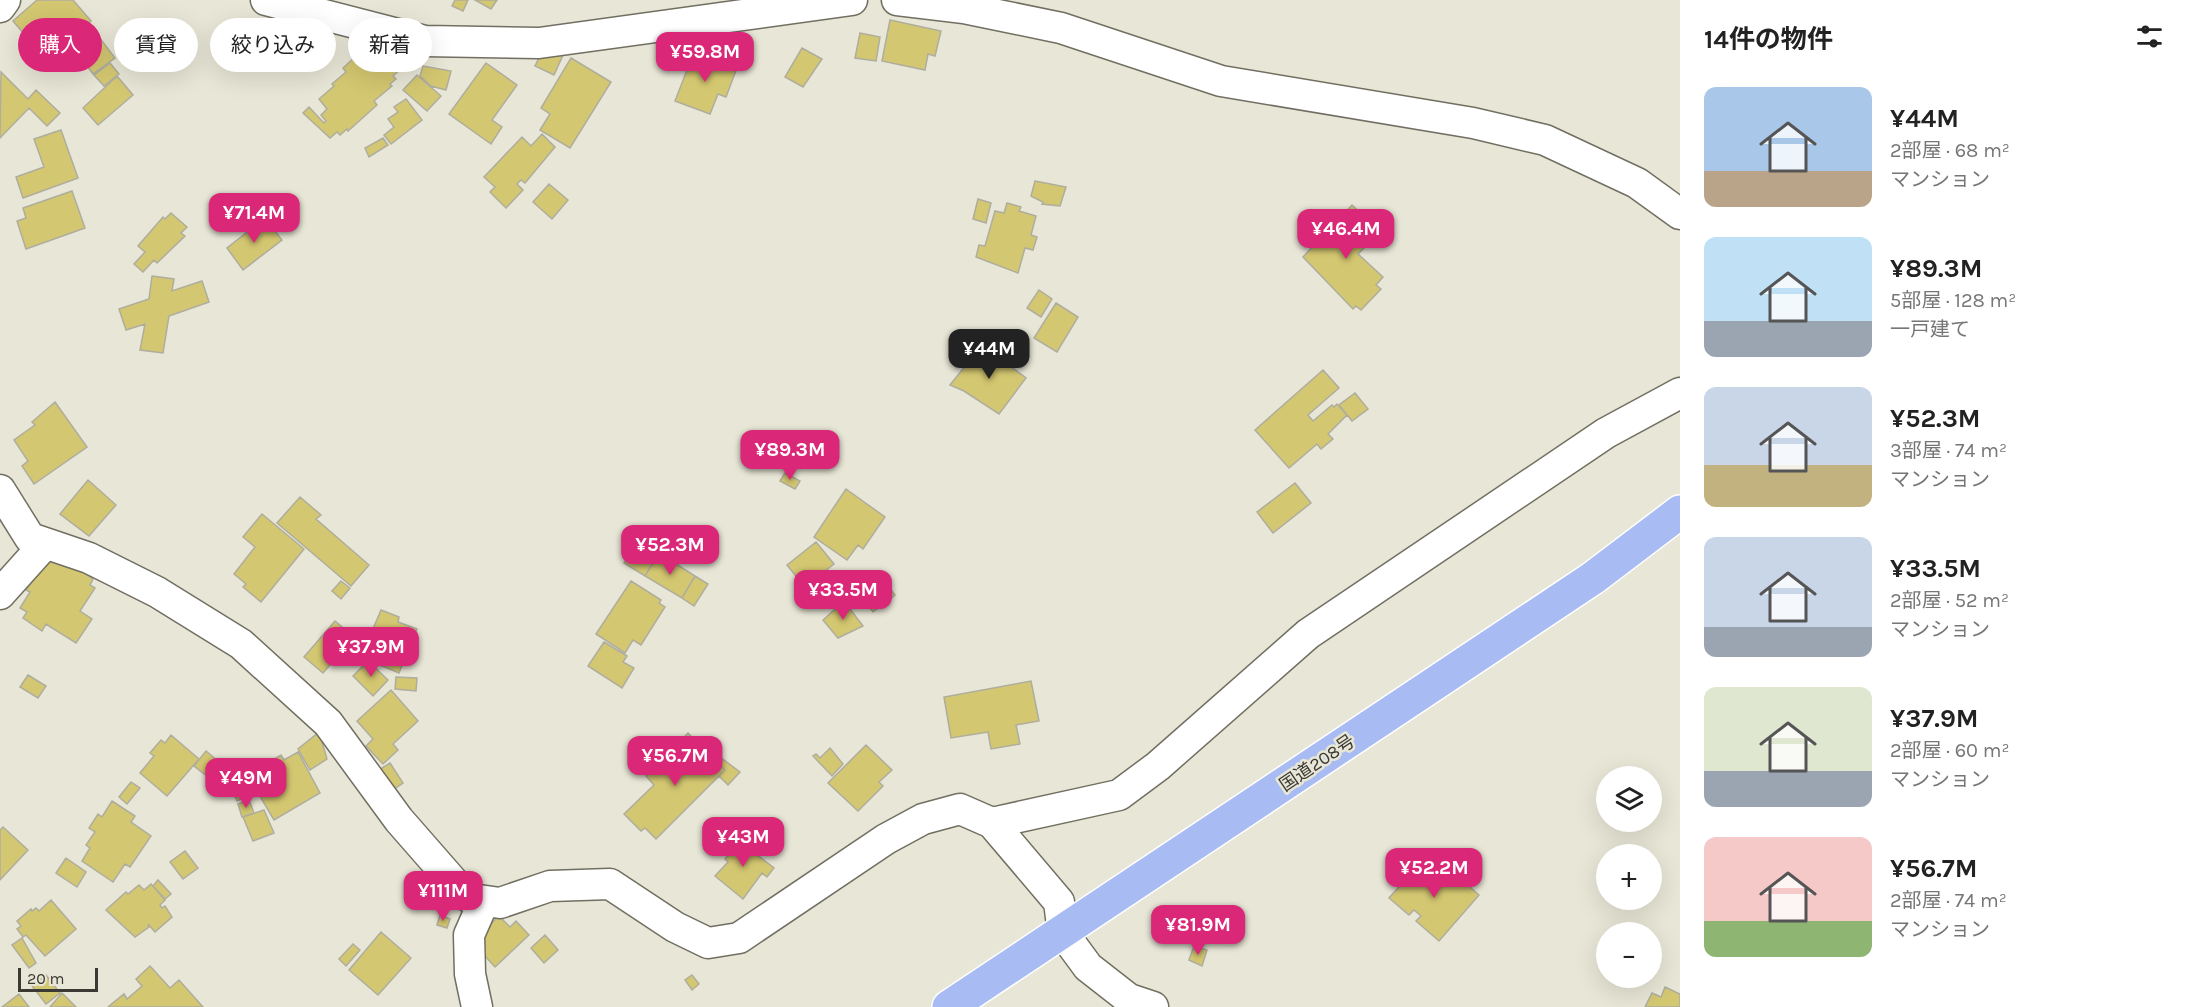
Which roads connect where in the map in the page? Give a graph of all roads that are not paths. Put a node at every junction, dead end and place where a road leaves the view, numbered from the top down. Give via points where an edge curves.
1 (5, 0) edge
2 (266, 0) edge
3 (852, 0) edge
4 (897, 0) edge
5 (0, 7) edge
6 (1680, 214) edge
7 (1680, 393) edge
8 (0, 490) edge
9 (1680, 512) edge
10 (44, 544) junction
11 (0, 594) edge
12 (992, 823) junction
13 (484, 901) junction
14 (1063, 933) junction
15 (1132, 1004) edge
16 (477, 1007) edge
17 (949, 1007) edge

1 - 5 street
2 - 3 street via 425,41 539,43
4 - 6 street via 964,8 1061,28 1221,81 1473,123 1545,140 1637,183
7 - 12 street via 1606,433 1308,634 1158,766 1119,795
8 - 10 street via 30,538
9 - 14 highway, 国道208号 via 1593,578
10 - 11 street
10 - 13 street via 89,558 137,582 241,644 328,723 399,820 462,892
12 - 13 street via 960,809 923,819 886,839 739,938 708,943 675,927 610,884 550,886 500,903
12 - 14 street via 1059,902
13 - 16 street via 469,935 470,974
14 - 15 street via 1088,967
14 - 17 highway, 国道208号

